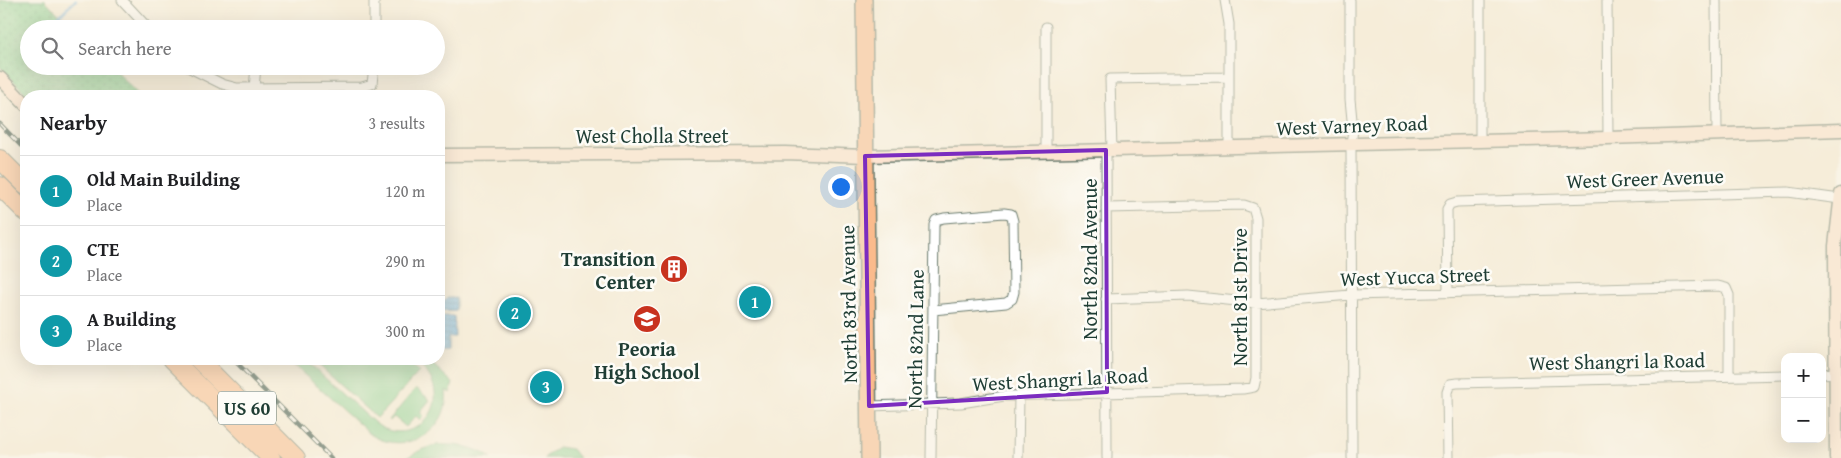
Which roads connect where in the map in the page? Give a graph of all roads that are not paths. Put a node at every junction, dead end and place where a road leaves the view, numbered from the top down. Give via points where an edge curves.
1 (122, 0) edge
2 (374, 0) edge
3 (864, 0) edge
4 (1225, 0) edge
5 (1350, 0) edge
6 (1480, 0) edge
7 (1607, 0) edge
8 (1716, 0) edge
9 (141, 20) edge
10 (374, 20) edge
11 (1046, 27) dead end
12 (204, 75) edge
13 (255, 75) edge
14 (373, 75) edge
15 (1229, 76) junction
16 (0, 78) edge
17 (254, 89) junction
18 (274, 90) edge
19 (334, 90) edge
20 (20, 99) edge
21 (1841, 130) edge
22 (1717, 135) junction
23 (1608, 138) junction
24 (1480, 141) junction
25 (1351, 144) junction
26 (1229, 148) junction
27 (1109, 150) junction
28 (1046, 152) junction
29 (445, 155) edge
30 (865, 156) junction
31 (0, 159) edge
32 (20, 179) edge
33 (20, 183) edge
34 (2, 191) edge
35 (1840, 196) edge
36 (20, 207) edge
37 (1106, 208) junction
38 (1448, 293) junction
39 (1351, 295) junction
40 (1106, 299) junction
41 (1256, 303) junction
42 (933, 310) junction
43 (178, 365) edge
44 (204, 365) edge
45 (1835, 373) junction
46 (1826, 374) edge
47 (1781, 375) edge
48 (1729, 376) junction
49 (1254, 387) joint
50 (1107, 392) junction
51 (1018, 395) junction
52 (931, 405) junction
53 (869, 406) junction
54 (1838, 432) edge
55 (271, 458) edge
56 (296, 458) edge
57 (869, 458) edge
58 (931, 458) edge
59 (1018, 458) edge
60 (1107, 458) edge
61 (1352, 458) edge
62 (1448, 458) edge
63 (1836, 458) edge

1 - 9 street
2 - 10 street
3 - 30 main road, North 83rd Avenue
4 - 15 street via 1229,24
5 - 25 street
6 - 24 street
7 - 23 street
8 - 22 street
11 - 28 street
12 - 17 street via 222,84
13 - 17 street
14 - 19 street via 372,84
15 - 26 street
15 - 27 street, North 82nd Avenue via 1110,79
16 - 20 street
17 - 18 street
21 - 22 street, West Varney Road
22 - 23 street, West Varney Road
23 - 24 street, West Varney Road
24 - 25 street, West Varney Road
25 - 26 street, West Varney Road
25 - 39 street
26 - 27 street, West Varney Road
27 - 28 street, West Varney Road
27 - 37 street, North 82nd Avenue
28 - 30 street, West Varney Road
29 - 30 street, West Cholla Street via 785,153
30 - 53 main road, North 83rd Avenue
31 - 32 highway
33 - 34 street
34 - 36 highway
35 - 38 street, West Greer Avenue via 1788,192 1450,204
35 - 45 street via 1836,240
37 - 40 street, North 82nd Avenue
37 - 41 street, North 81st Drive via 1244,205 1252,208 1256,218
38 - 39 street, West Yucca Street
38 - 48 street, West Yucca Street via 1726,288
39 - 41 street, West Yucca Street
39 - 61 street
40 - 41 street, West Yucca Street via 1188,296
40 - 50 street, North 82nd Avenue
41 - 49 street, North 81st Drive
42 - 42 street, North 82nd Lane via 936,220 1011,214 1012,299 1006,303
42 - 52 street, North 82nd Lane
43 - 55 highway, US 60
44 - 56 highway, US 60
45 - 46 street
45 - 54 street
47 - 48 street, West Shangri la Road
48 - 62 street, West Shangri la Road via 1450,384 1447,392
49 - 50 street, West Shangri la Road
50 - 51 street, West Shangri la Road
50 - 60 street, North 82nd Avenue
51 - 52 street, West Shangri la Road
51 - 59 street
52 - 53 street, West Shangri la Road
52 - 58 street, North 82nd Lane
53 - 57 main road, North 83rd Avenue
54 - 63 street

